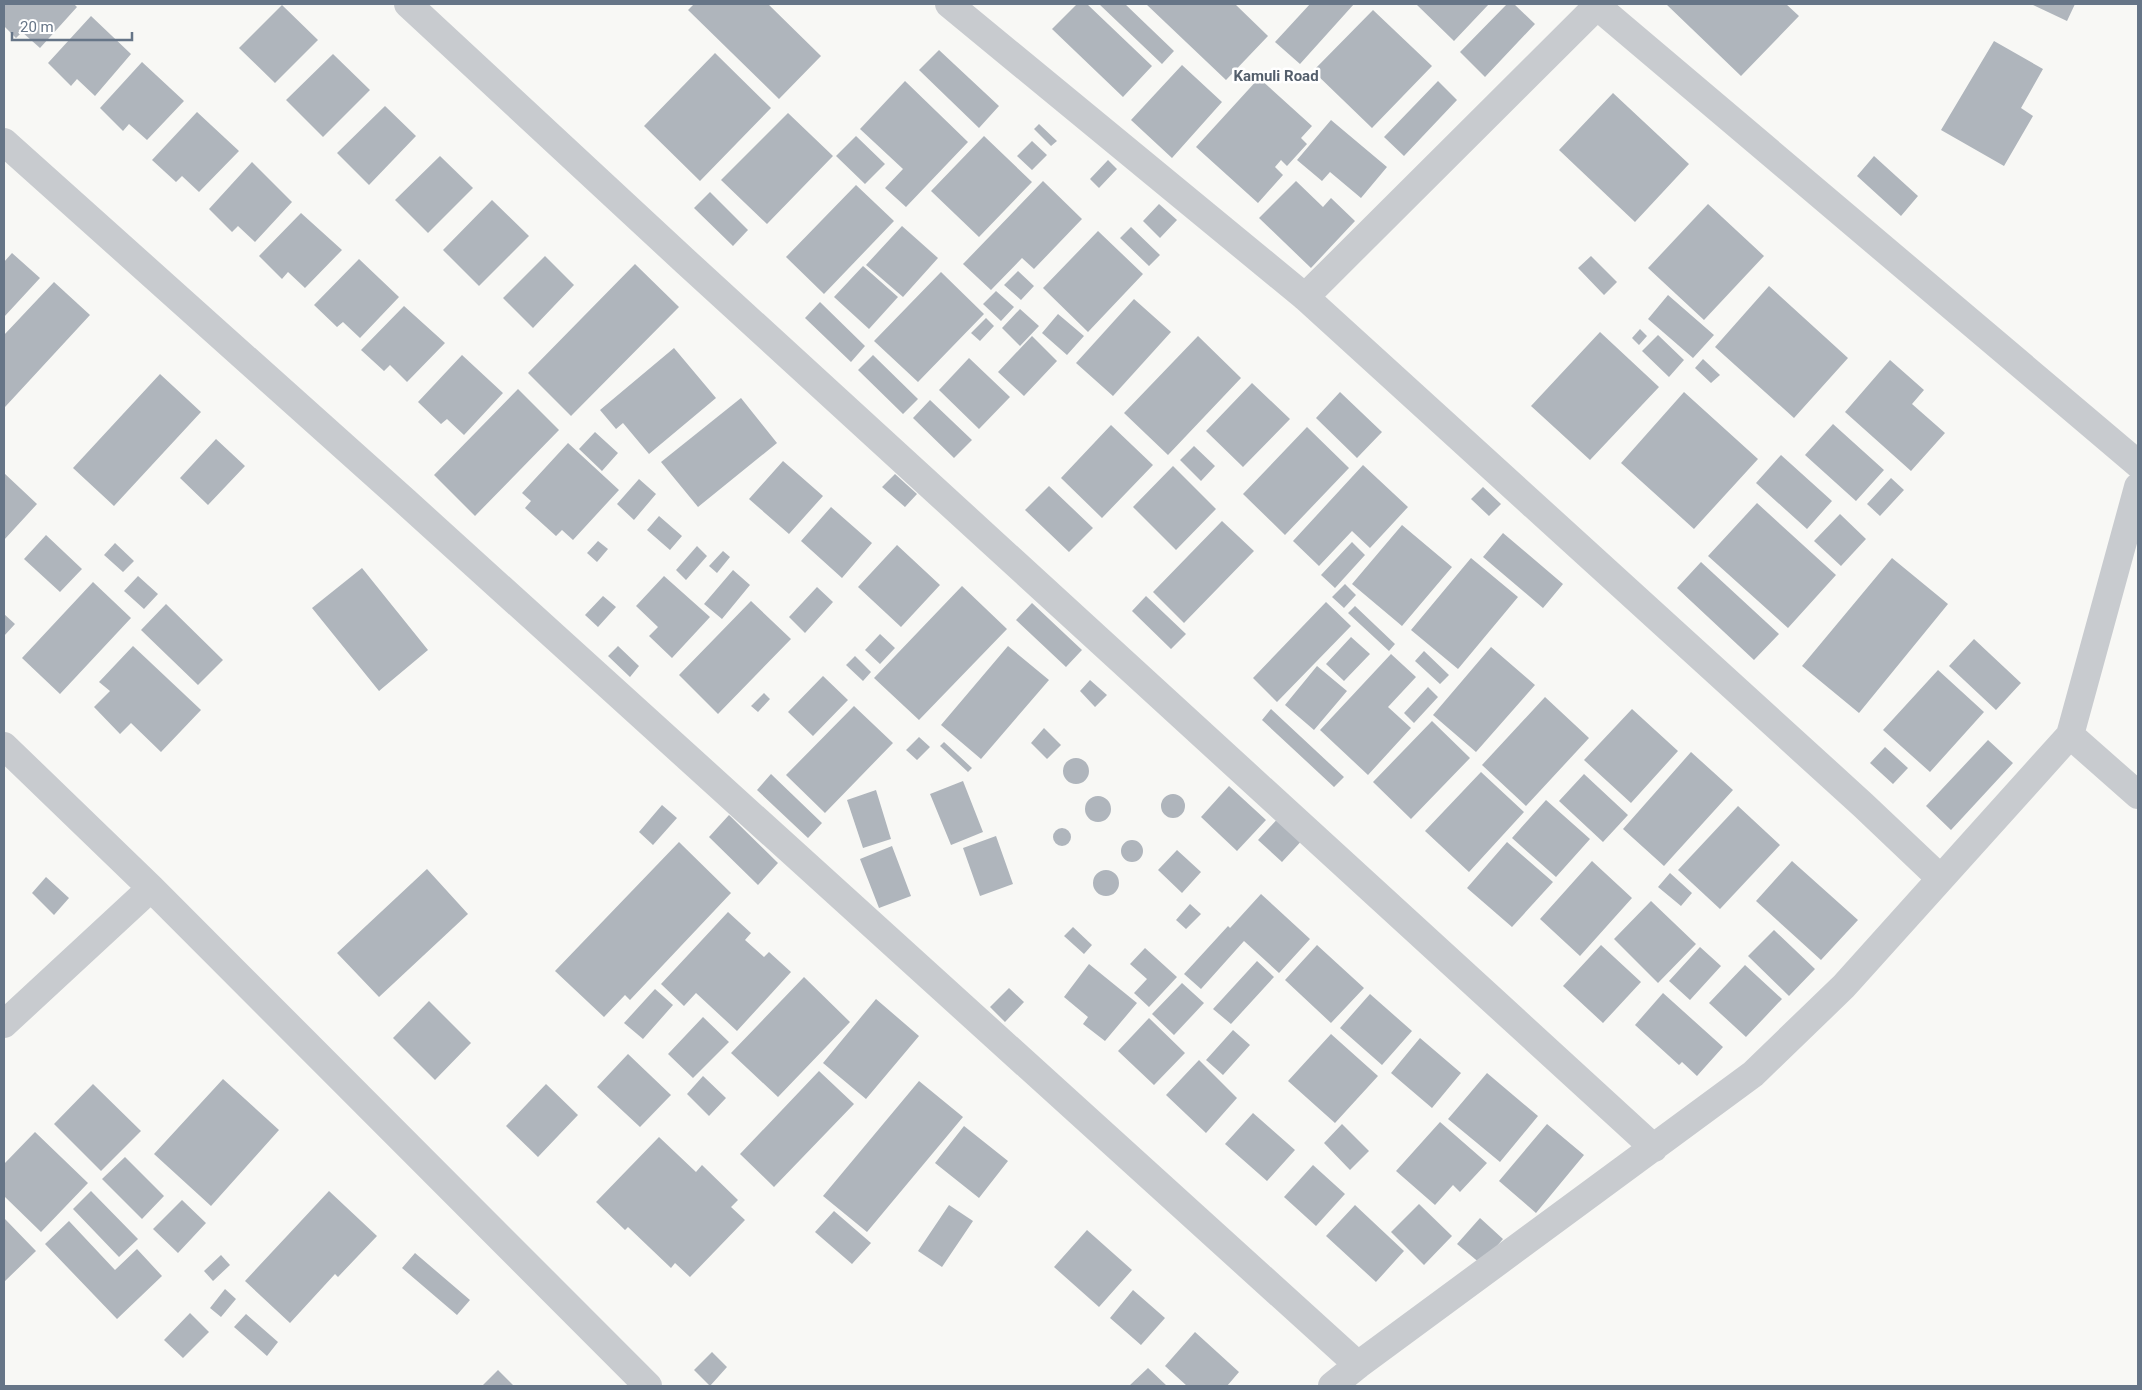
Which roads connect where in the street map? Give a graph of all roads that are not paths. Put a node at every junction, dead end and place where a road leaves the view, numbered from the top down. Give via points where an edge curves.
1 (408, 4) edge
2 (1598, 5) edge
3 (956, 6) edge
4 (4, 142) edge
5 (1306, 297) junction
6 (2138, 464) edge
7 (2138, 486) edge
8 (2070, 735) junction
9 (4, 746) edge
10 (2138, 795) edge
11 (1940, 878) junction
12 (150, 888) junction
13 (4, 1024) edge
14 (1654, 1148) junction
15 (1358, 1365) junction
16 (648, 1386) edge
17 (1332, 1386) edge

1 - 14 street
2 - 5 street
2 - 6 street
3 - 5 street
4 - 15 street
5 - 11 street
7 - 8 street
8 - 10 street
8 - 11 street
9 - 12 street
11 - 14 street via 1844,986 1753,1074
12 - 13 street
12 - 16 street
14 - 15 street
15 - 17 street

